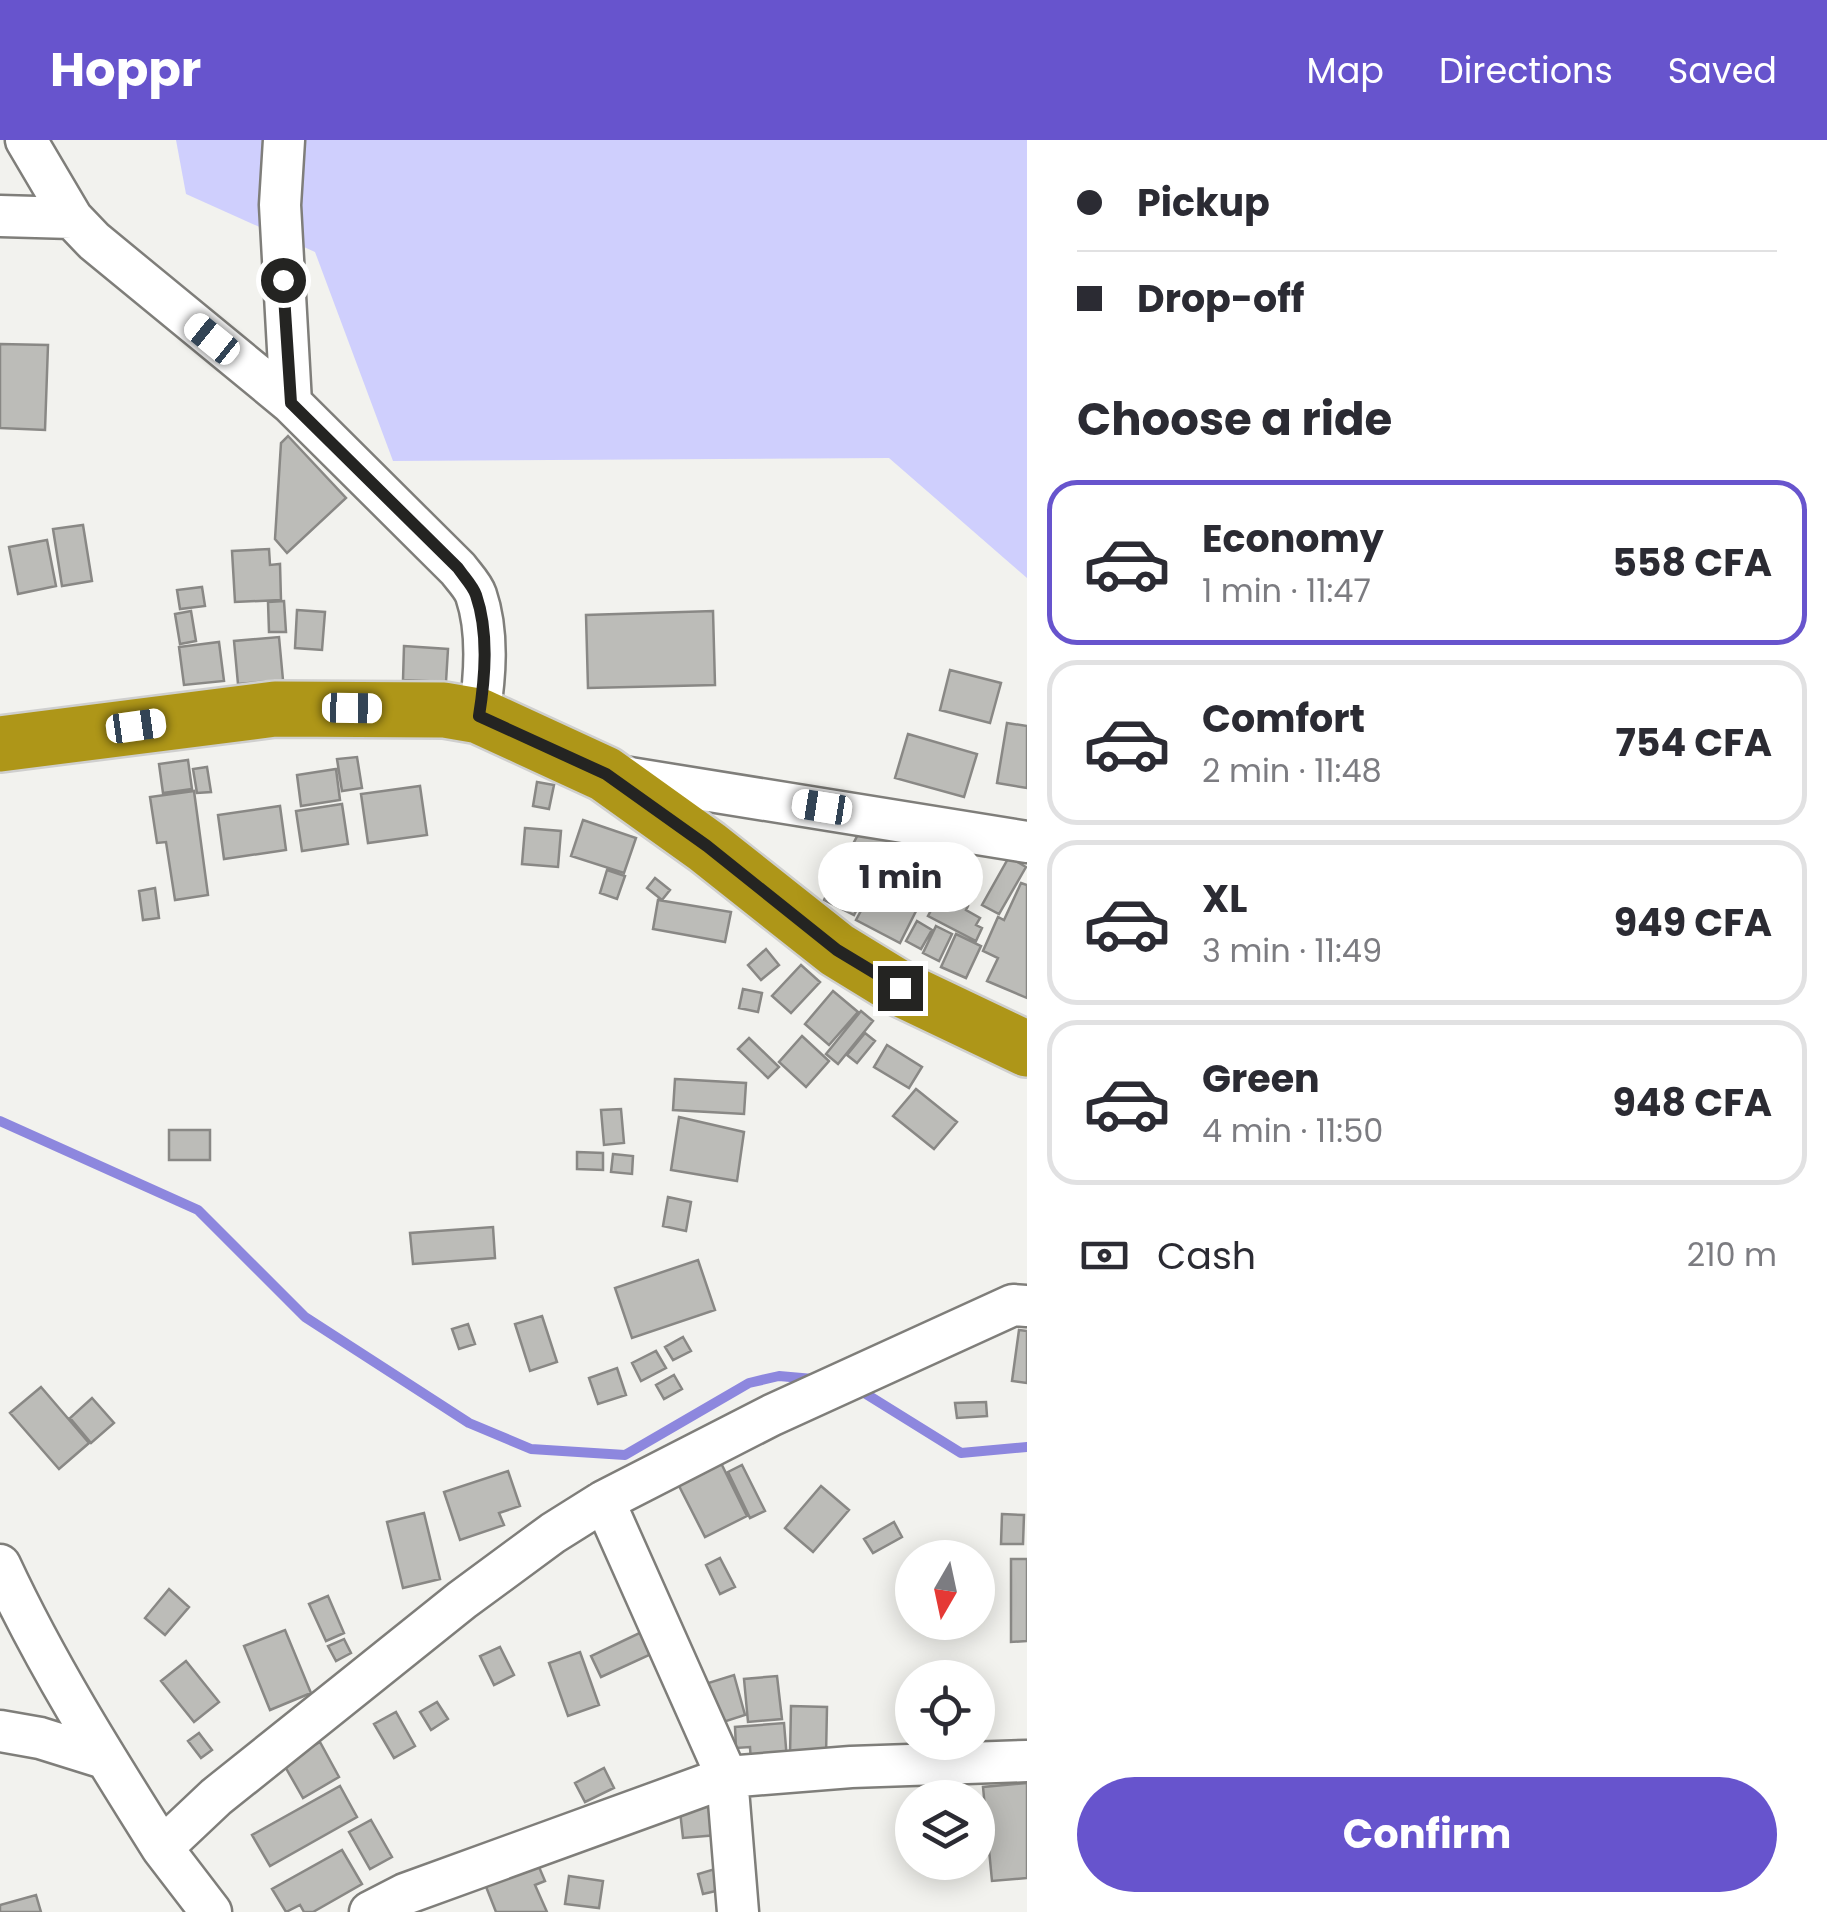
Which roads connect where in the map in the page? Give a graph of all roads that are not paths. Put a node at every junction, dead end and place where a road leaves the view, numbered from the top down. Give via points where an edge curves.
1 (26, 140) edge
2 (284, 140) edge
3 (0, 216) edge
4 (72, 218) junction
5 (291, 403) junction
6 (479, 716) junction
7 (0, 744) edge
8 (606, 774) junction
9 (1027, 842) edge
10 (1027, 1049) edge
11 (1027, 1306) edge
12 (604, 1501) junction
13 (0, 1565) edge
14 (0, 1731) edge
15 (104, 1758) junction
16 (1027, 1762) edge
17 (727, 1777) junction
18 (162, 1848) junction
19 (388, 1903) edge
20 (212, 1912) edge
21 (456, 1912) edge
22 (738, 1912) edge

1 - 4 street
2 - 5 street via 280,205
3 - 4 street
4 - 5 street
5 - 6 street via 458,568 476,594 484,650
6 - 7 highway via 275,710
6 - 8 highway
8 - 9 street
8 - 10 highway via 837,950
11 - 12 street via 1013,1306 772,1415
12 - 17 street
12 - 18 street via 462,1600
13 - 15 street
14 - 15 street
15 - 18 street
16 - 17 street
17 - 19 street
17 - 22 street
18 - 20 street
19 - 21 street

